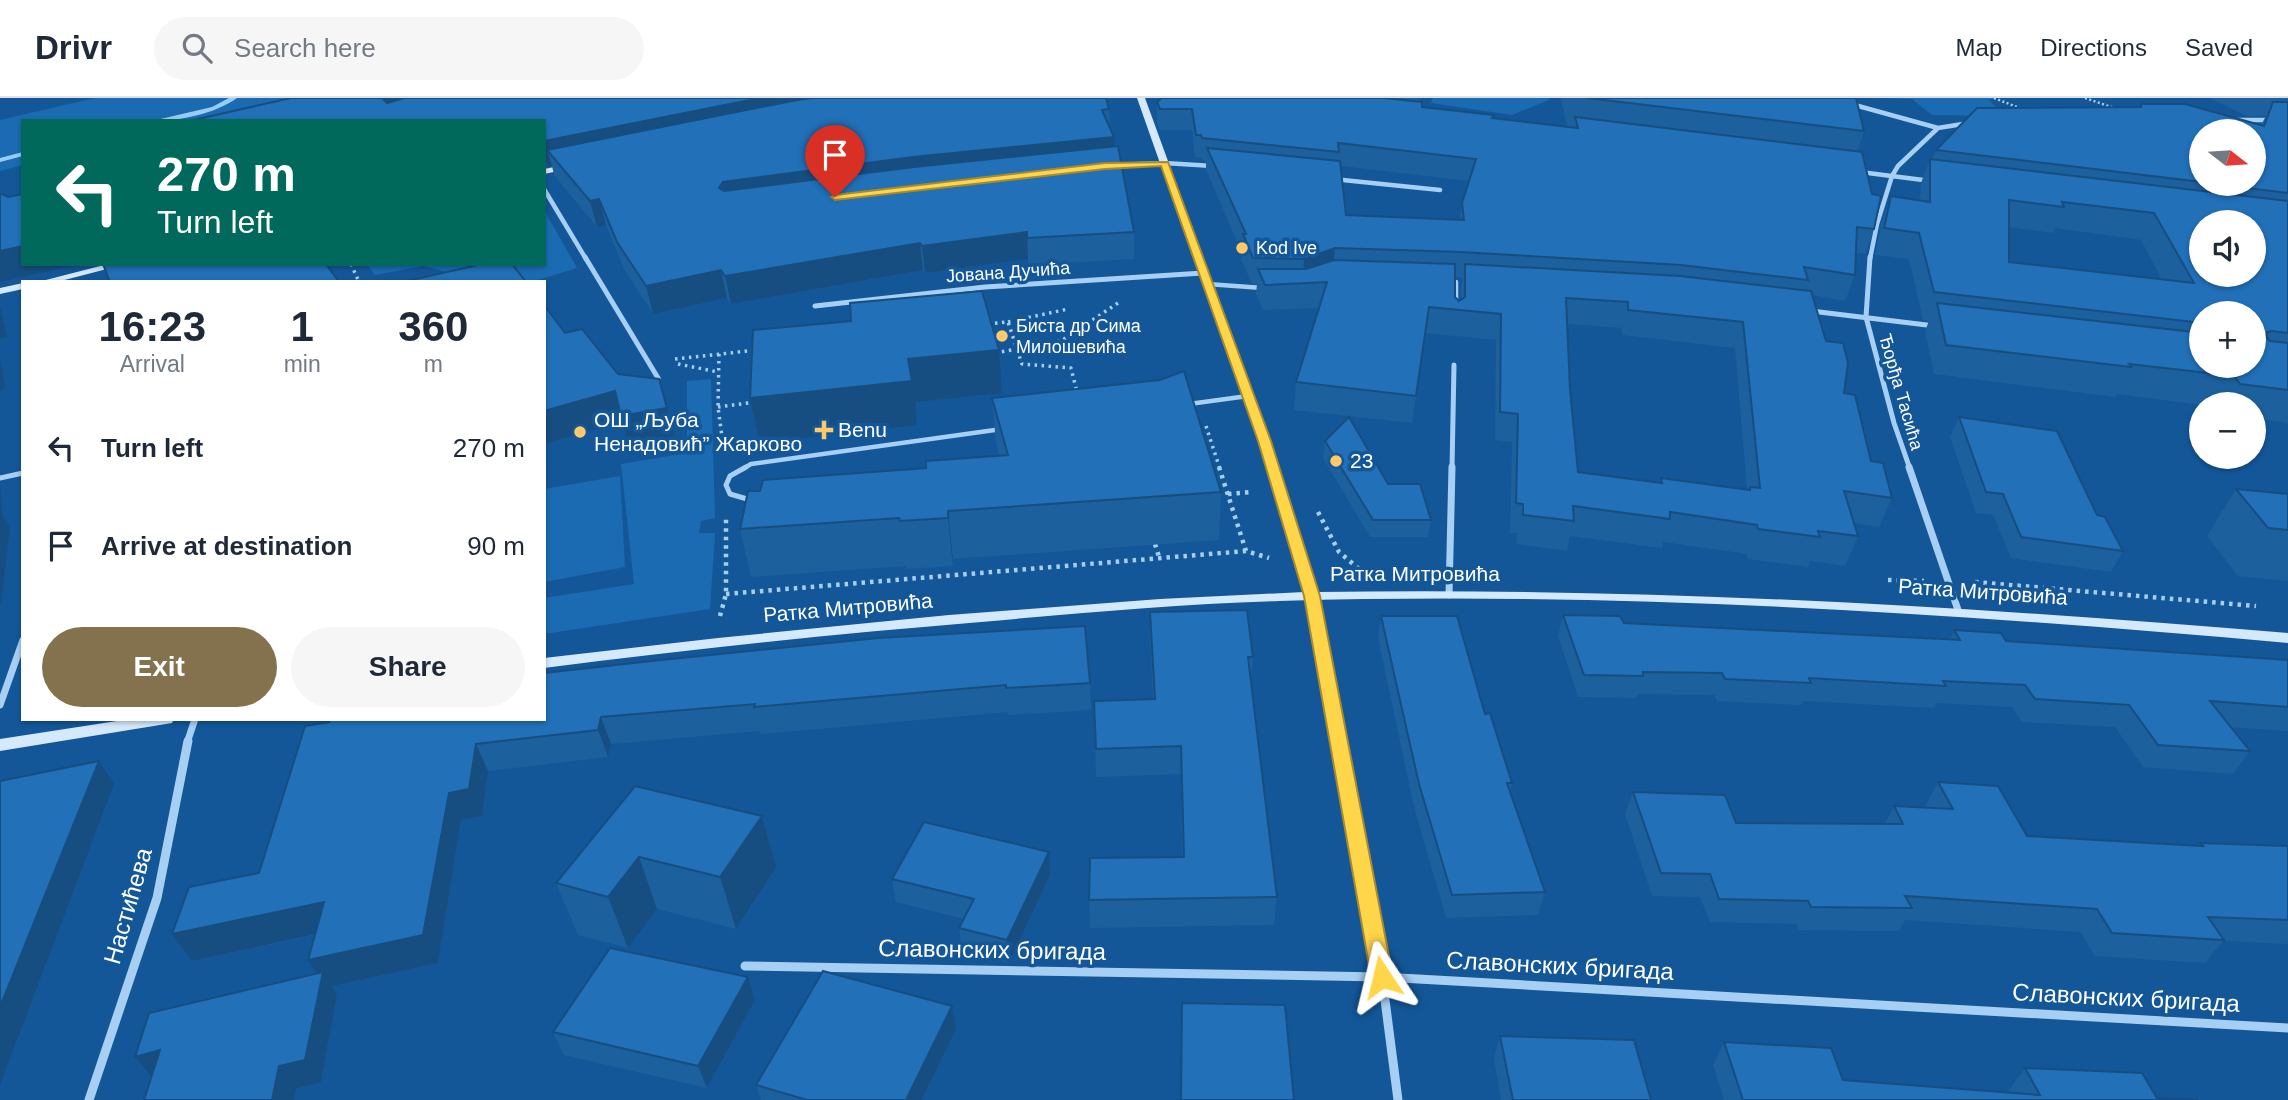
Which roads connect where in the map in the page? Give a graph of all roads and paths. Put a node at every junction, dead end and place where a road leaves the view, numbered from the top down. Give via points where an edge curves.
1 (1141, 98) edge
2 (1994, 98) edge
3 (2085, 98) edge
4 (1844, 102) edge
5 (2102, 111) edge
6 (2010, 112) edge
7 (2266, 120) edge
8 (2288, 120) edge
9 (1977, 123) edge
10 (1938, 128) junction
11 (1164, 163) junction
12 (582, 164) edge
13 (1105, 166) edge
14 (1215, 167) edge
15 (1853, 171) edge
16 (546, 172) edge
17 (1892, 176) junction
18 (1321, 178) edge
19 (1943, 183) edge
20 (1440, 190) dead end
21 (546, 192) edge
22 (112, 266) edge
23 (1205, 279) junction
24 (52, 280) edge
25 (1442, 282) edge
26 (1456, 282) junction
27 (1468, 283) edge
28 (21, 286) edge
29 (1275, 289) edge
30 (0, 291) edge
31 (1121, 302) dead end
32 (816, 306) dead end
33 (1456, 309) edge
34 (1805, 310) edge
35 (1866, 317) junction
36 (980, 325) edge
37 (1949, 328) edge
38 (760, 349) edge
39 (1018, 349) junction
40 (991, 353) edge
41 (719, 354) junction
42 (660, 361) junction
43 (646, 362) junction
44 (1454, 365) dead end
45 (718, 372) junction
46 (658, 378) edge
47 (1077, 393) edge
48 (1248, 396) junction
49 (760, 401) edge
50 (1199, 403) junction
51 (1185, 405) edge
52 (718, 407) junction
53 (1013, 427) edge
54 (724, 451) dead end
55 (21, 473) edge
56 (0, 478) edge
57 (726, 485) junction
58 (1257, 492) dead end
59 (1228, 494) junction
60 (762, 500) edge
61 (1316, 508) dead end
62 (1155, 544) dead end
63 (1246, 551) junction
64 (1269, 558) dead end
65 (1160, 560) junction
66 (1365, 571) dead end
67 (1879, 580) dead end
68 (1947, 582) junction
69 (726, 594) junction
70 (1449, 594) junction
71 (1312, 596) junction
72 (2261, 606) dead end
73 (1958, 610) junction
74 (720, 616) dead end
75 (2288, 638) edge
76 (21, 646) edge
77 (546, 663) edge
78 (0, 705) edge
79 (154, 721) edge
80 (194, 721) edge
81 (0, 746) edge
82 (745, 967) dead end
83 (1382, 977) junction
84 (2288, 1028) edge
85 (89, 1100) edge
86 (1398, 1100) edge

1 - 11 street
2 - 6 path via 2028,111
3 - 5 path via 2124,111
4 - 10 street
7 - 8 street
9 - 10 street
10 - 17 street
11 - 13 street
11 - 14 street
11 - 23 street
12 - 16 street
15 - 17 street
17 - 19 street
17 - 35 street, Ђорђа Тасића via 1868,268
18 - 20 street
21 - 43 street
22 - 24 street
23 - 29 lane, Јована Дучића
23 - 32 street, Јована Дучића via 985,287
23 - 48 street
25 - 26 street
26 - 27 street
26 - 33 lane
28 - 30 street
31 - 39 path via 1061,341
34 - 35 street
35 - 37 street
35 - 68 street, Ђорђа Тасића via 1894,423
36 - 39 path via 1008,321
38 - 41 path
39 - 40 path
39 - 47 path via 1022,364 1071,368
41 - 42 path
41 - 45 path
42 - 43 path
42 - 45 path
43 - 46 street
44 - 70 street
45 - 52 path
48 - 50 lane
48 - 71 street
49 - 52 path
50 - 51 lane
50 - 59 path
52 - 54 path
53 - 57 lane via 764,461 739,469
55 - 56 lane
57 - 60 lane via 730,494 740,499
57 - 69 path
58 - 59 path
59 - 63 path
61 - 66 path via 1347,563
62 - 65 path
63 - 64 path
63 - 65 path
65 - 69 path
67 - 68 path
68 - 72 path
68 - 73 street, Ђорђа Тасића
69 - 74 path
70 - 71 street, Ратка Митровића
70 - 73 street, Ратка Митровића
71 - 77 street, Ратка Митровића via 944,620
71 - 83 street
73 - 75 street, Ратка Митровића
76 - 78 street
79 - 81 street
80 - 85 street, Настићева via 157,898
82 - 83 street, Славонских бригада
83 - 84 street, Славонских бригада
83 - 86 street

